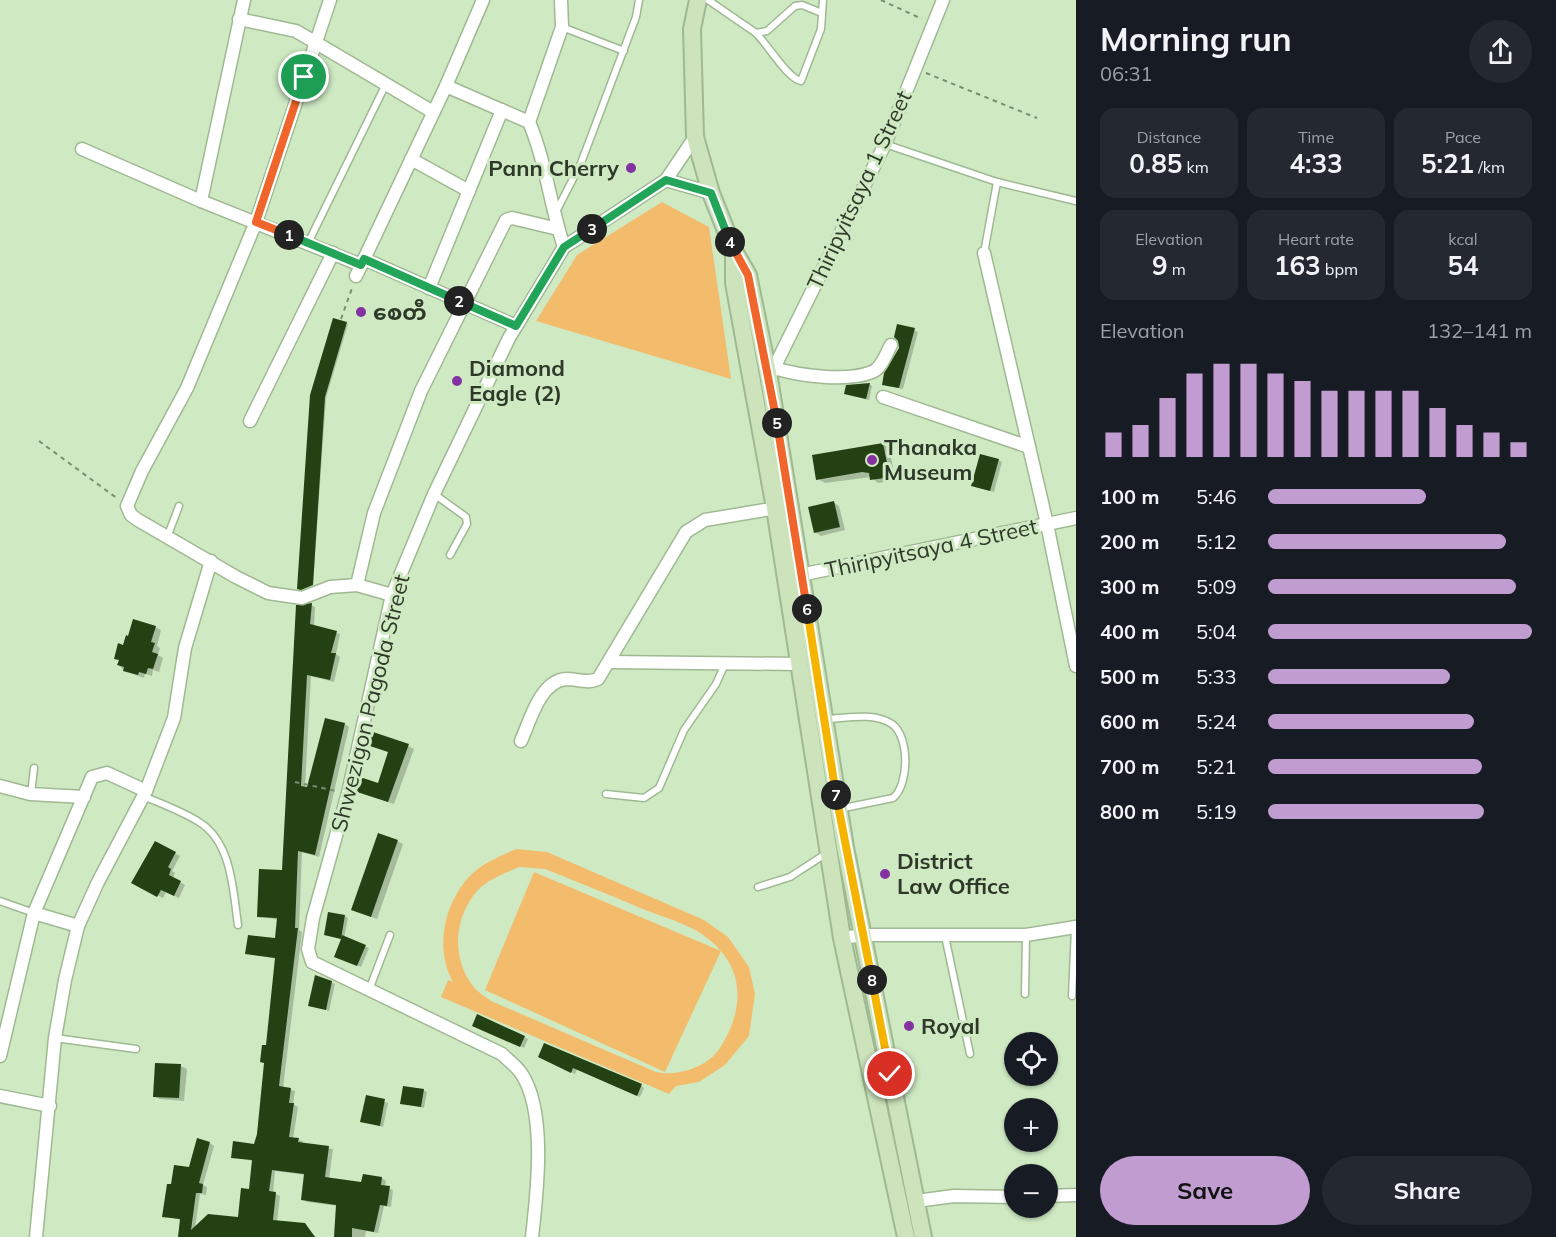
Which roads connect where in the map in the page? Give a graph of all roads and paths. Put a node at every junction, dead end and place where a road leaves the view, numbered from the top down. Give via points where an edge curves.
1 (244, 0) edge
2 (330, 0) edge
3 (483, 0) edge
4 (561, 0) edge
5 (639, 0) edge
6 (698, 0) edge
7 (708, 0) edge
8 (823, 0) edge
9 (881, 0) edge
10 (943, 0) edge
11 (822, 13) junction
12 (239, 19) junction
13 (933, 24) junction
14 (562, 27) junction
15 (756, 33) junction
16 (317, 41) junction
17 (624, 51) junction
18 (915, 69) junction
19 (386, 84) junction
20 (446, 86) junction
21 (502, 110) junction
22 (433, 112) junction
23 (1037, 118) dead end
24 (530, 122) junction
25 (695, 138) junction
26 (885, 144) junction
27 (82, 149) dead end
28 (411, 159) junction
29 (666, 180) junction
30 (998, 182) junction
31 (469, 191) junction
32 (711, 193) junction
33 (201, 201) junction
34 (1076, 201) edge
35 (256, 222) junction
36 (556, 223) junction
37 (308, 243) junction
38 (564, 247) junction
39 (734, 251) junction
40 (333, 253) junction
41 (984, 253) joint
42 (360, 267) junction
43 (429, 288) junction
44 (464, 303) junction
45 (341, 319) dead end
46 (516, 326) junction
47 (891, 345) dead end
48 (772, 373) junction
49 (883, 397) dead end
50 (250, 421) dead end
51 (39, 441) dead end
52 (1029, 447) junction
53 (434, 494) junction
54 (127, 506) junction
55 (179, 506) dead end
56 (783, 507) junction
57 (1076, 518) edge
58 (1047, 524) junction
59 (168, 536) junction
60 (450, 555) dead end
61 (211, 561) junction
62 (794, 576) junction
63 (357, 585) junction
64 (392, 595) junction
65 (610, 662) junction
66 (725, 663) junction
67 (799, 664) junction
68 (1076, 666) edge
69 (825, 720) junction
70 (521, 741) dead end
71 (34, 768) dead end
72 (295, 782) dead end
73 (0, 786) edge
74 (144, 793) junction
75 (348, 793) junction
76 (606, 794) dead end
77 (30, 795) junction
78 (84, 797) junction
79 (838, 809) junction
80 (844, 847) junction
81 (827, 853) junction
82 (758, 887) dead end
83 (0, 901) edge
84 (34, 912) junction
85 (238, 925) dead end
86 (78, 926) junction
87 (1076, 927) edge
88 (390, 935) dead end
89 (864, 935) junction
90 (1026, 935) junction
91 (945, 936) junction
92 (843, 938) junction
93 (369, 991) junction
94 (1024, 994) dead end
95 (1072, 996) dead end
96 (55, 1038) junction
97 (136, 1049) dead end
98 (970, 1054) dead end
99 (0, 1056) edge
100 (0, 1096) edge
101 (50, 1106) junction
102 (1076, 1195) edge
103 (1058, 1196) edge
104 (1004, 1197) edge
105 (916, 1201) junction
106 (36, 1237) edge
107 (532, 1237) edge
108 (906, 1237) edge
109 (923, 1237) edge

1 - 12 street
2 - 16 street
3 - 20 street
4 - 14 street
5 - 17 lane
6 - 25 main road via 692,29
7 - 15 lane
8 - 11 lane
9 - 13 path
10 - 13 street, Thiripyitsaya 1 Street
11 - 15 lane via 795,6 766,31
11 - 15 lane via 821,30 801,81 788,75
12 - 16 street via 296,31
12 - 33 street
13 - 18 street, Thiripyitsaya 1 Street
14 - 17 lane
14 - 24 street
16 - 19 street
16 - 35 street
17 - 36 lane
18 - 23 path
18 - 26 street, Thiripyitsaya 1 Street
19 - 22 street
19 - 37 lane
20 - 21 street
20 - 22 street
21 - 24 street
21 - 31 street
22 - 28 street
24 - 36 street
25 - 29 street, Shwezigon Pagoda Street
25 - 32 main road
26 - 30 lane
26 - 48 street, Thiripyitsaya 1 Street
27 - 33 street
28 - 31 street
28 - 42 street
29 - 32 street
29 - 38 street, Shwezigon Pagoda Street
30 - 34 lane
30 - 41 lane
31 - 43 street
32 - 39 main road
33 - 35 street
35 - 37 street
35 - 54 street via 187,388
36 - 38 street
36 - 44 street via 506,220
37 - 40 street
38 - 46 street, Shwezigon Pagoda Street
39 - 48 main road via 748,275
39 - 56 main road via 734,283
40 - 42 street
40 - 50 street
41 - 52 street
42 - 43 street
42 - 45 path
43 - 44 street
44 - 46 street
44 - 63 street via 421,391 374,513
46 - 53 street, Shwezigon Pagoda Street
47 - 48 street via 872,372 808,376
48 - 56 main road
49 - 52 street
51 - 54 path
52 - 58 street
53 - 60 lane via 466,517 467,524
53 - 64 street, Shwezigon Pagoda Street
54 - 59 street via 131,515
55 - 59 lane
56 - 62 main road
56 - 65 street via 705,520 686,532
57 - 58 street, Thiripyitsaya 4 Street
58 - 62 street, Thiripyitsaya 4 Street
58 - 68 street
59 - 61 street
61 - 63 street via 268,593 302,598 330,588
61 - 74 street via 185,648 174,718
62 - 67 main road
62 - 69 main road
63 - 64 street
64 - 75 street, Shwezigon Pagoda Street
65 - 66 street
65 - 70 street via 598,679 591,682 567,679 548,687
66 - 67 street
66 - 76 lane via 716,684 684,730 659,788 644,798
67 - 81 main road
69 - 79 main road
69 - 79 lane via 864,716 892,724 904,748 906,776 900,792 893,798
71 - 77 lane
72 - 75 path
73 - 77 street
74 - 78 street via 108,773 92,777
74 - 85 lane via 201,823 220,843 231,873
74 - 86 street
75 - 93 street, Shwezigon Pagoda Street via 308,949 312,962
77 - 78 street
78 - 84 street
79 - 80 main road
80 - 81 lane
80 - 89 main road
81 - 82 lane via 790,877
81 - 92 main road
83 - 84 lane
84 - 86 street
84 - 99 street
86 - 96 street
87 - 90 street
87 - 95 lane
88 - 93 lane
89 - 91 street
89 - 92 street
89 - 105 main road
90 - 91 street
90 - 94 lane
91 - 98 lane
92 - 108 main road
93 - 107 street, Shwezigon Pagoda Street via 502,1054 522,1074 532,1102 539,1155
96 - 97 lane
96 - 101 street
100 - 101 street
101 - 106 street
102 - 103 street
104 - 105 street via 954,1196
105 - 109 main road

